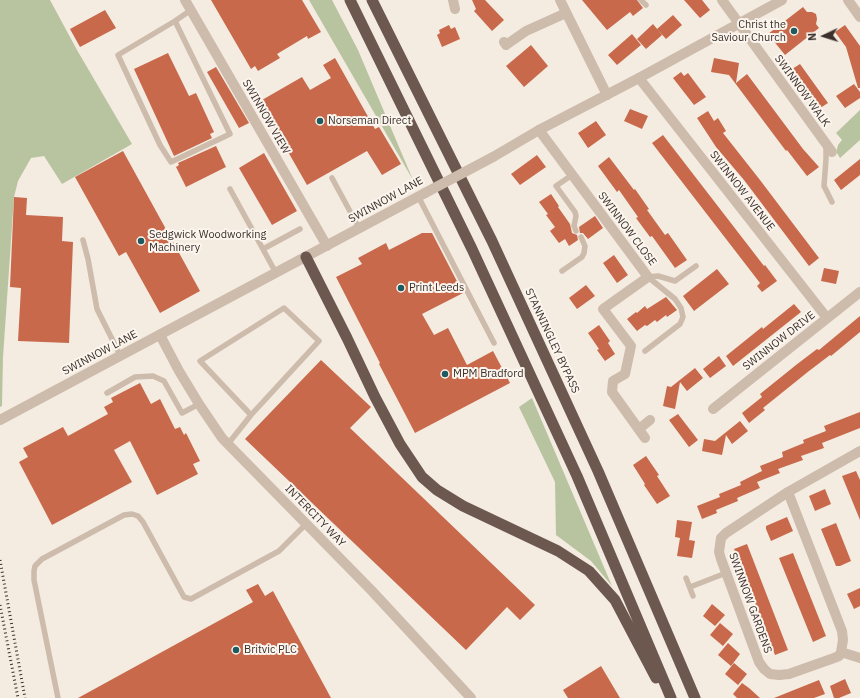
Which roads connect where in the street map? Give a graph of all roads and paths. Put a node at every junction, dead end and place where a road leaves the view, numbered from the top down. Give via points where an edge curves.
1 (185, 0) edge
2 (350, 0) edge
3 (372, 0) edge
4 (560, 0) edge
5 (641, 0) edge
6 (722, 0) edge
7 (782, 0) edge
8 (848, 0) edge
9 (646, 5) dead end
10 (191, 10) junction
11 (566, 13) junction
12 (860, 17) edge
13 (175, 21) junction
14 (739, 24) junction
15 (504, 42) dead end
16 (639, 78) junction
17 (607, 95) junction
18 (539, 130) junction
19 (829, 148) joint
20 (572, 175) junction
21 (332, 178) dead end
22 (230, 189) dead end
23 (421, 194) junction
24 (832, 202) dead end
25 (359, 228) junction
26 (300, 229) dead end
27 (576, 231) dead end
28 (581, 237) dead end
29 (83, 240) dead end
30 (327, 246) junction
31 (263, 250) junction
32 (306, 257) junction
33 (696, 266) dead end
34 (562, 271) dead end
35 (276, 273) junction
36 (648, 277) junction
37 (860, 292) edge
38 (827, 318) junction
39 (160, 335) junction
40 (494, 343) dead end
41 (645, 351) dead end
42 (120, 355) junction
43 (107, 393) dead end
44 (199, 404) junction
45 (713, 408) dead end
46 (251, 415) junction
47 (0, 420) edge
48 (650, 420) dead end
49 (639, 429) junction
50 (645, 438) dead end
51 (228, 444) junction
52 (860, 451) edge
53 (788, 492) junction
54 (306, 524) junction
55 (726, 573) junction
56 (686, 578) dead end
57 (690, 587) junction
58 (693, 596) dead end
59 (841, 652) junction
60 (860, 658) edge
61 (58, 698) edge
62 (471, 698) edge
63 (666, 698) edge
64 (672, 698) edge
65 (695, 698) edge

1 - 10 street, SWINNOW VIEW
2 - 64 highway via 472,249 577,476
3 - 65 highway, STANNINGLEY BYPASS via 496,248 598,471
4 - 11 street
5 - 9 lane
6 - 14 street, SWINNOW WALK
7 - 14 street, SWINNOW LANE
8 - 12 street
10 - 13 lane
10 - 30 street, SWINNOW VIEW
11 - 15 street via 526,31 506,45
11 - 17 street
13 - 13 lane via 118,55 160,145 171,162 230,134
14 - 16 street, SWINNOW LANE
14 - 19 street, SWINNOW WALK
16 - 17 street, SWINNOW LANE
16 - 38 street, SWINNOW AVENUE
17 - 18 street, SWINNOW LANE
18 - 20 street, SWINNOW CLOSE
18 - 23 street, SWINNOW LANE, bridge
19 - 24 lane via 824,186
20 - 27 lane via 556,186 575,212
20 - 36 street, SWINNOW CLOSE
21 - 25 lane
22 - 31 lane
23 - 25 street, SWINNOW LANE
23 - 40 lane
25 - 30 street, SWINNOW LANE
26 - 31 lane
28 - 34 lane via 585,246 584,254
29 - 42 lane via 98,309
30 - 32 street, SWINNOW LANE
31 - 35 lane
32 - 35 street, SWINNOW LANE
32 - 63 highway via 375,397 400,444 422,477 463,506 558,551 588,571 615,600
33 - 36 lane via 675,281 658,276
35 - 39 street, SWINNOW LANE
36 - 41 lane via 675,299 683,317 680,324
36 - 49 street, SWINNOW CLOSE via 603,309 631,346 625,374 613,381 612,392
37 - 38 street, SWINNOW DRIVE
38 - 45 street, SWINNOW DRIVE
39 - 42 street, SWINNOW LANE
39 - 44 street, INTERCITY WAY
42 - 47 street, SWINNOW LANE
43 - 44 lane via 135,377 153,376 164,381 182,413
44 - 51 street, INTERCITY WAY
46 - 46 lane via 319,341 284,308 200,361
46 - 51 lane
48 - 49 street
49 - 50 street, SWINNOW CLOSE
51 - 54 street, INTERCITY WAY
52 - 53 street, SWINNOW GARDENS
53 - 55 street, SWINNOW GARDENS via 720,538 719,552
53 - 59 street via 842,631
54 - 61 lane via 279,551 191,599 184,597 143,522 132,514 124,515 42,559 34,571 34,580
54 - 62 street, INTERCITY WAY
55 - 57 lane
55 - 59 street, SWINNOW GARDENS via 759,662 770,674 789,674 834,658
56 - 57 lane
57 - 58 lane
59 - 60 street

